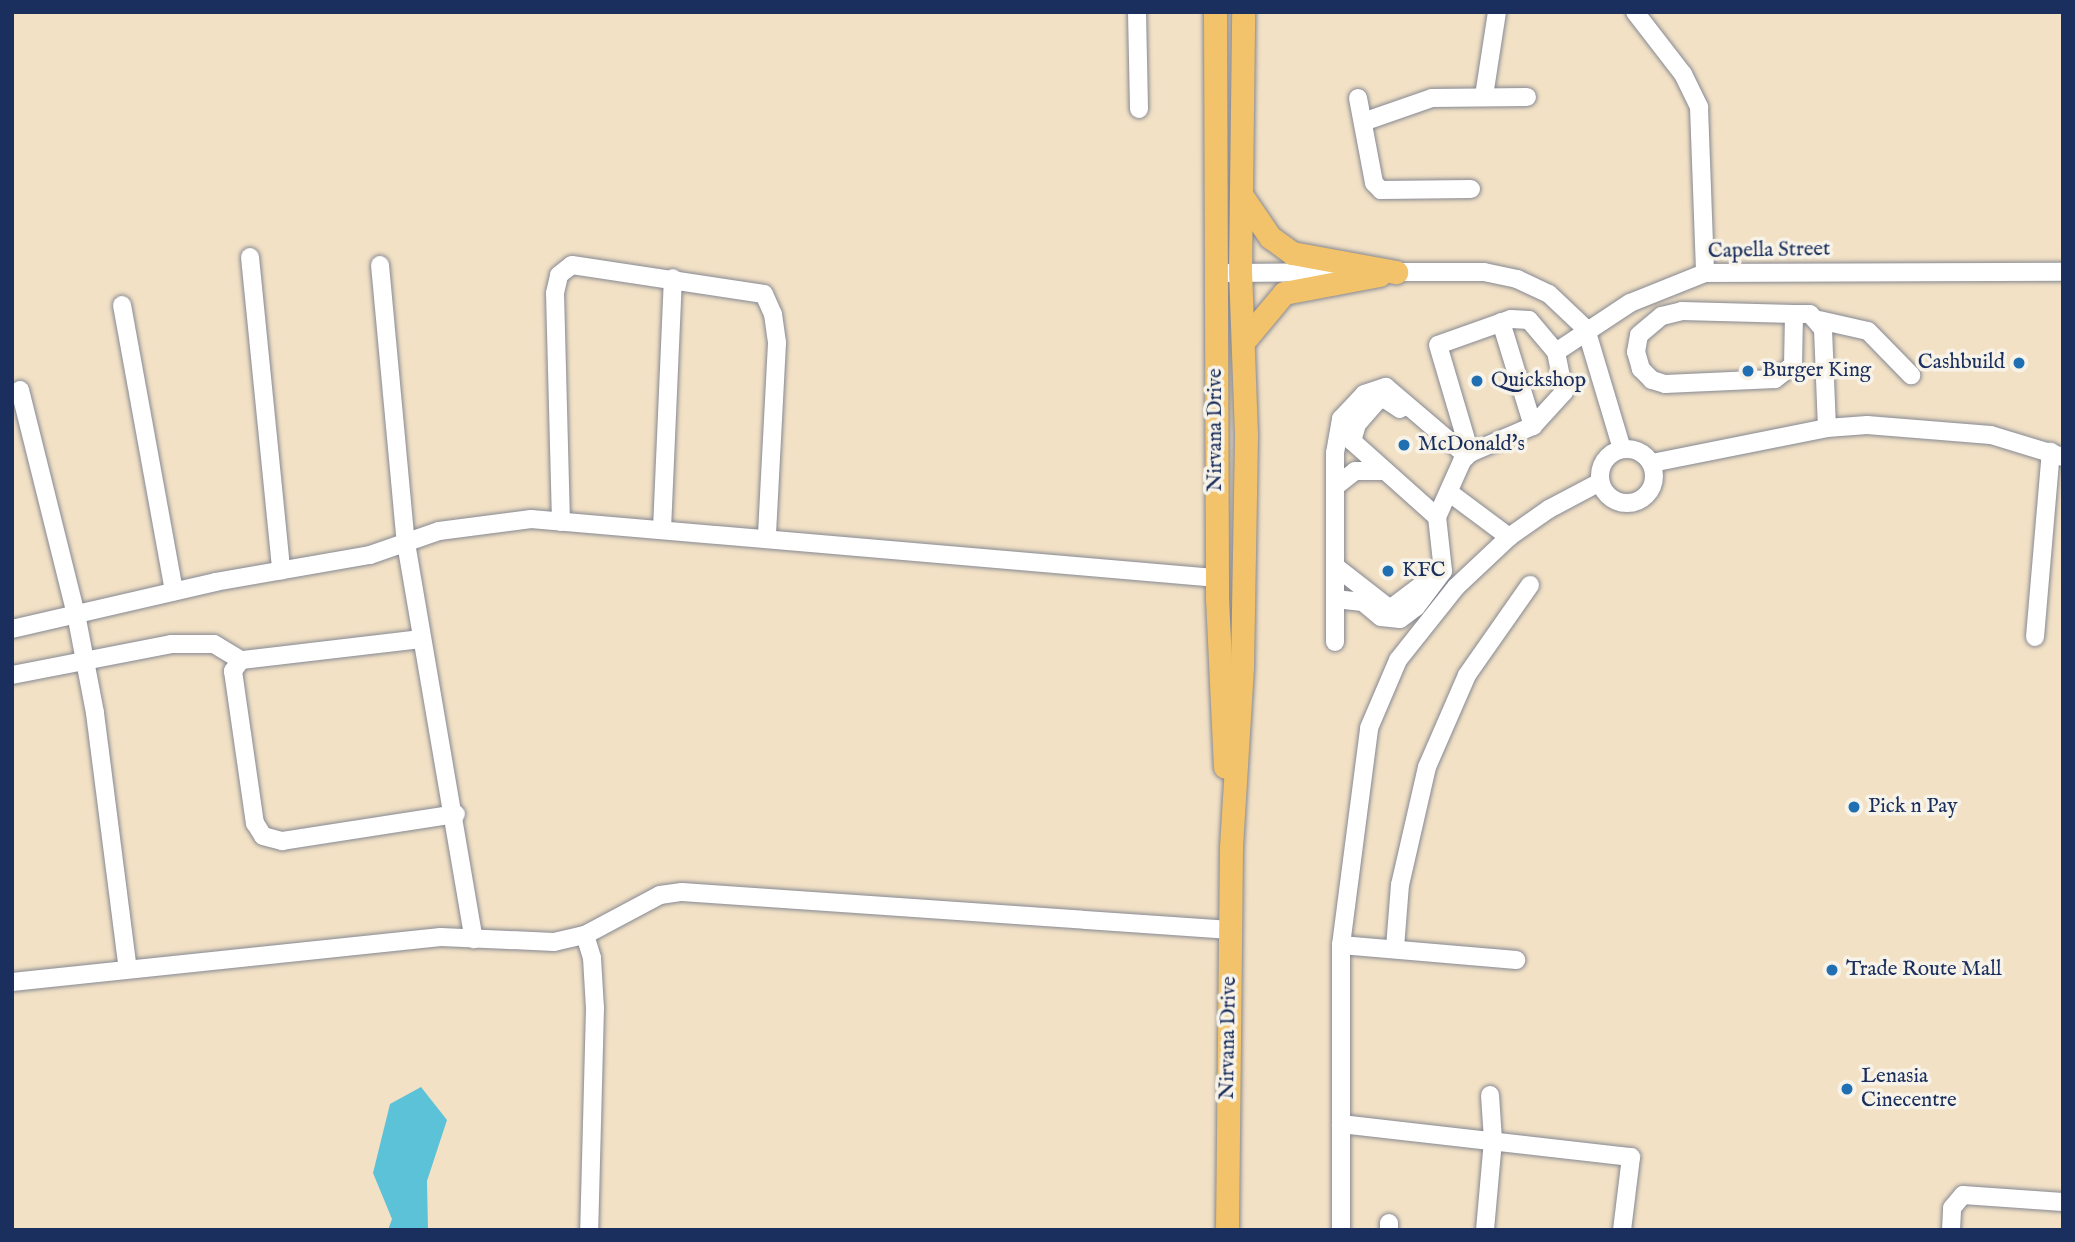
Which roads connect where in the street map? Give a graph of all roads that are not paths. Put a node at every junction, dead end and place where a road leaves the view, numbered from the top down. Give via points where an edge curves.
1 (1137, 12) edge
2 (1215, 12) edge
3 (1243, 12) edge
4 (1497, 12) edge
5 (1639, 14) edge
6 (1484, 96) junction
7 (1527, 97) dead end
8 (1358, 98) dead end
9 (1139, 109) dead end
10 (1363, 122) junction
11 (1471, 189) dead end
12 (1242, 196) junction
13 (250, 257) dead end
14 (380, 265) dead end
15 (1396, 272) junction
16 (2063, 272) edge
17 (1215, 273) junction
18 (1240, 273) junction
19 (1705, 273) junction
20 (673, 278) junction
21 (122, 305) dead end
22 (1794, 314) junction
23 (1819, 320) junction
24 (1501, 322) junction
25 (1587, 329) junction
26 (1243, 342) junction
27 (1556, 352) junction
28 (1911, 375) dead end
29 (20, 390) dead end
30 (1533, 426) junction
31 (1827, 428) junction
32 (1622, 449) junction
33 (2057, 455) edge
34 (1466, 456) junction
35 (1651, 463) junction
36 (1382, 471) junction
37 (1600, 482) junction
38 (1336, 486) junction
39 (1450, 493) junction
40 (1437, 517) junction
41 (561, 522) junction
42 (662, 529) junction
43 (767, 537) junction
44 (1509, 537) junction
45 (406, 543) junction
46 (1444, 555) junction
47 (1335, 566) junction
48 (281, 570) junction
49 (1217, 578) junction
50 (1530, 585) dead end
51 (174, 591) junction
52 (1335, 599) junction
53 (76, 614) junction
54 (12, 629) edge
55 (2035, 637) dead end
56 (421, 639) junction
57 (1335, 642) dead end
58 (241, 660) junction
59 (85, 662) junction
60 (12, 675) edge
61 (456, 814) junction
62 (1231, 846) junction
63 (1231, 930) junction
64 (585, 935) junction
65 (474, 939) junction
66 (1341, 945) junction
67 (1395, 948) junction
68 (1516, 960) dead end
69 (128, 969) junction
70 (12, 982) edge
71 (1490, 1095) dead end
72 (1341, 1124) junction
73 (1493, 1140) junction
74 (2063, 1202) edge
75 (589, 1230) edge
76 (1227, 1230) edge
77 (1341, 1230) edge
78 (1485, 1230) edge
79 (1622, 1230) edge
80 (1951, 1230) edge

1 - 9 street
2 - 17 main road, Nirvana Drive
3 - 12 main road, Nirvana Drive
4 - 6 street
5 - 19 street via 1683,74 1699,107
6 - 7 street
6 - 10 street via 1411,101
8 - 10 street
10 - 11 street via 1374,183 1381,190
12 - 15 main road via 1270,237 1292,253
12 - 18 main road, Nirvana Drive
13 - 48 street
14 - 45 street
15 - 18 street
15 - 25 street via 1484,272 1517,279 1549,293
15 - 26 main road via 1284,293
16 - 19 street, Capella Street
17 - 18 street
17 - 49 main road, Nirvana Drive
18 - 26 main road, Nirvana Drive
19 - 25 street, Capella Street via 1647,294
20 - 41 street via 572,265 559,275 555,293
20 - 42 street
20 - 43 street via 764,294 773,314 777,343
21 - 51 street
22 - 22 street via 1682,312 1662,316 1639,335 1636,352 1641,369 1665,384 1775,379 1793,365
22 - 23 street via 1811,314
23 - 28 street via 1868,331
23 - 31 street
24 - 27 street via 1529,320
24 - 30 street
24 - 34 street via 1437,348
25 - 27 street, Capella Street
25 - 32 street
26 - 62 main road, Nirvana Drive via 1242,667
27 - 30 street via 1564,392
29 - 53 street
30 - 34 street
31 - 33 street via 1867,425 1991,435
31 - 35 street
32 - 35 street via 1639,451
32 - 37 street via 1602,465
33 - 55 street
34 - 36 street via 1382,399 1352,433 1356,449
34 - 38 street via 1394,392 1373,388 1341,419
34 - 39 street
35 - 37 street via 1651,490 1637,502 1610,497
36 - 38 street via 1355,471
36 - 40 street
37 - 44 street
38 - 47 street
39 - 40 street
39 - 44 street
40 - 46 street
41 - 42 street
41 - 45 street via 531,519 439,531
42 - 43 street
43 - 49 street
44 - 66 street via 1456,587 1398,660 1368,728
45 - 48 street via 370,555
45 - 56 street
46 - 47 street via 1413,595 1390,609
46 - 52 street via 1443,571 1416,607 1400,619 1381,617 1363,602
47 - 52 street
48 - 51 street
49 - 62 main road, Nirvana Drive via 1220,708
50 - 67 street via 1467,675 1427,767 1400,885
51 - 53 street
52 - 57 street
53 - 54 street
53 - 59 street
56 - 58 street
56 - 61 street
58 - 59 street via 214,645 171,644
58 - 61 street via 233,671 240,735 255,822 263,836 282,841
59 - 60 street
59 - 69 street
61 - 65 street
62 - 63 main road, Nirvana Drive
63 - 64 street via 682,892 651,899
63 - 76 main road, Nirvana Drive
64 - 65 street via 554,942
64 - 75 street via 592,958 595,1008
65 - 69 street via 441,937
66 - 67 street
66 - 72 street
67 - 68 street
69 - 70 street
71 - 73 street
72 - 73 street
72 - 77 street
73 - 78 street
73 - 79 street via 1631,1157
74 - 80 street via 1963,1195 1952,1208

